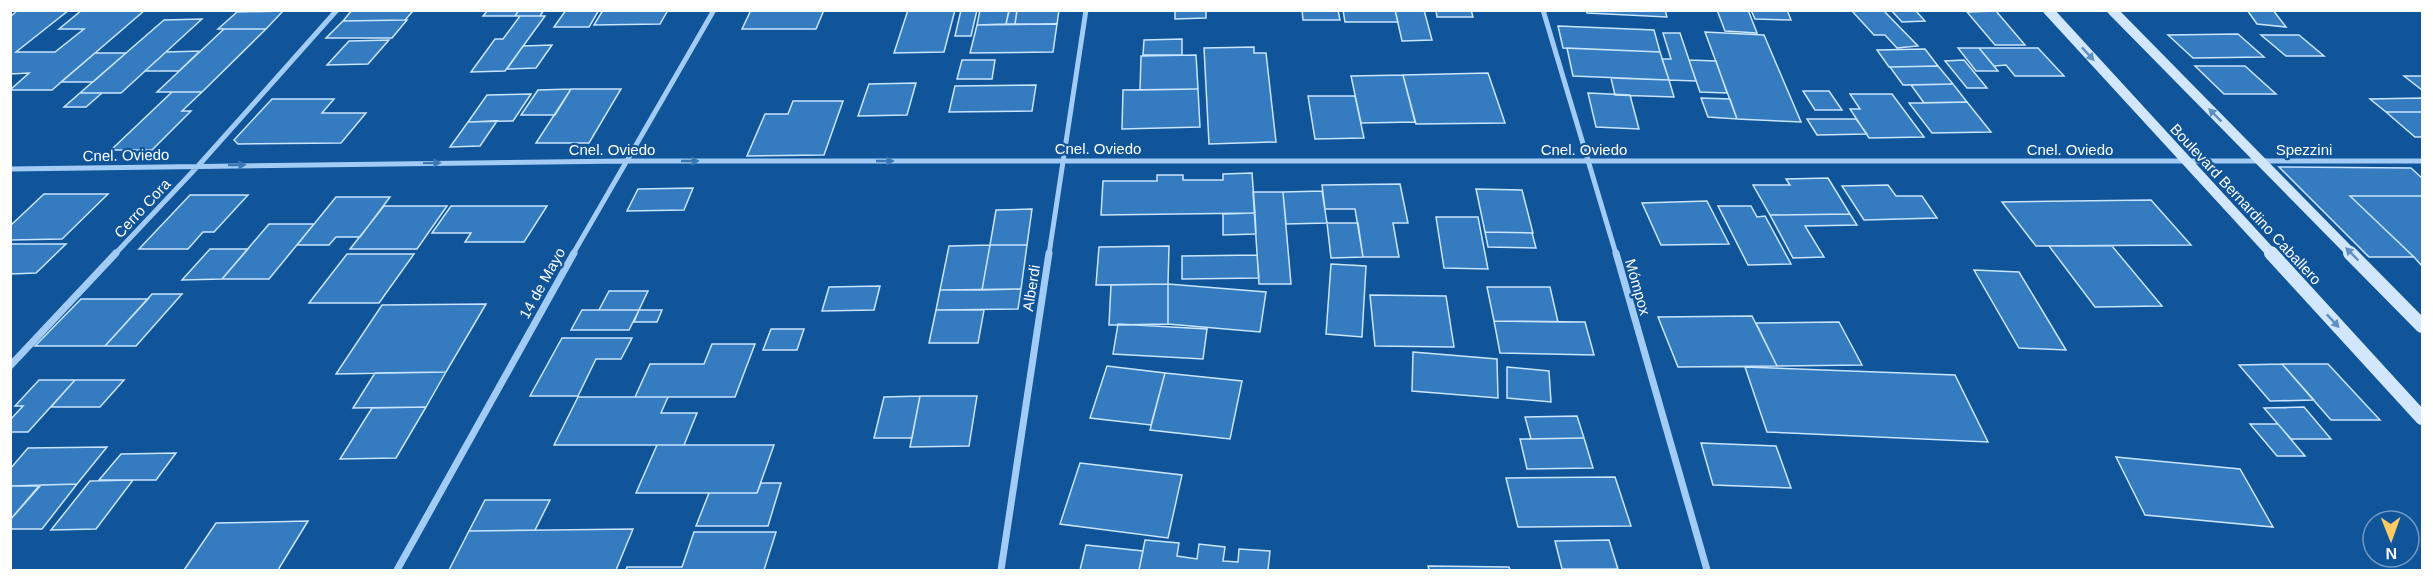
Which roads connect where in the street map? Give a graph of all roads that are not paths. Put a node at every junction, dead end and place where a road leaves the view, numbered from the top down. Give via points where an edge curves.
1 (338, 10) edge
2 (714, 10) edge
3 (1086, 10) edge
4 (1543, 10) edge
5 (2048, 10) edge
6 (2112, 10) edge
7 (1064, 160) junction
8 (1589, 160) junction
9 (625, 161) junction
10 (2186, 161) junction
11 (2260, 161) junction
12 (2422, 161) edge
13 (198, 166) junction
14 (10, 168) edge
15 (2422, 326) edge
16 (10, 366) edge
17 (2422, 418) edge
18 (397, 570) edge
19 (1001, 570) edge
20 (1707, 570) edge

1 - 13 street, Cerro Cora
2 - 9 street, 14 de Mayo
3 - 7 street, Alberdi
4 - 8 street, Mómpox
5 -> 10 main road, Boulevard Bernardino Caballero
11 -> 6 main road
7 - 8 street, Cnel. Oviedo
9 -> 7 street, Cnel. Oviedo
7 - 19 street, Alberdi
8 - 10 street, Cnel. Oviedo
8 - 20 street, Mómpox
13 -> 9 street, Cnel. Oviedo
9 - 18 street, 14 de Mayo
10 - 11 street, Spezzini
10 -> 17 main road, Boulevard Bernardino Caballero
11 - 12 street, Spezzini
15 -> 11 main road
13 - 14 street, Cnel. Oviedo
13 - 16 street, Cerro Cora

